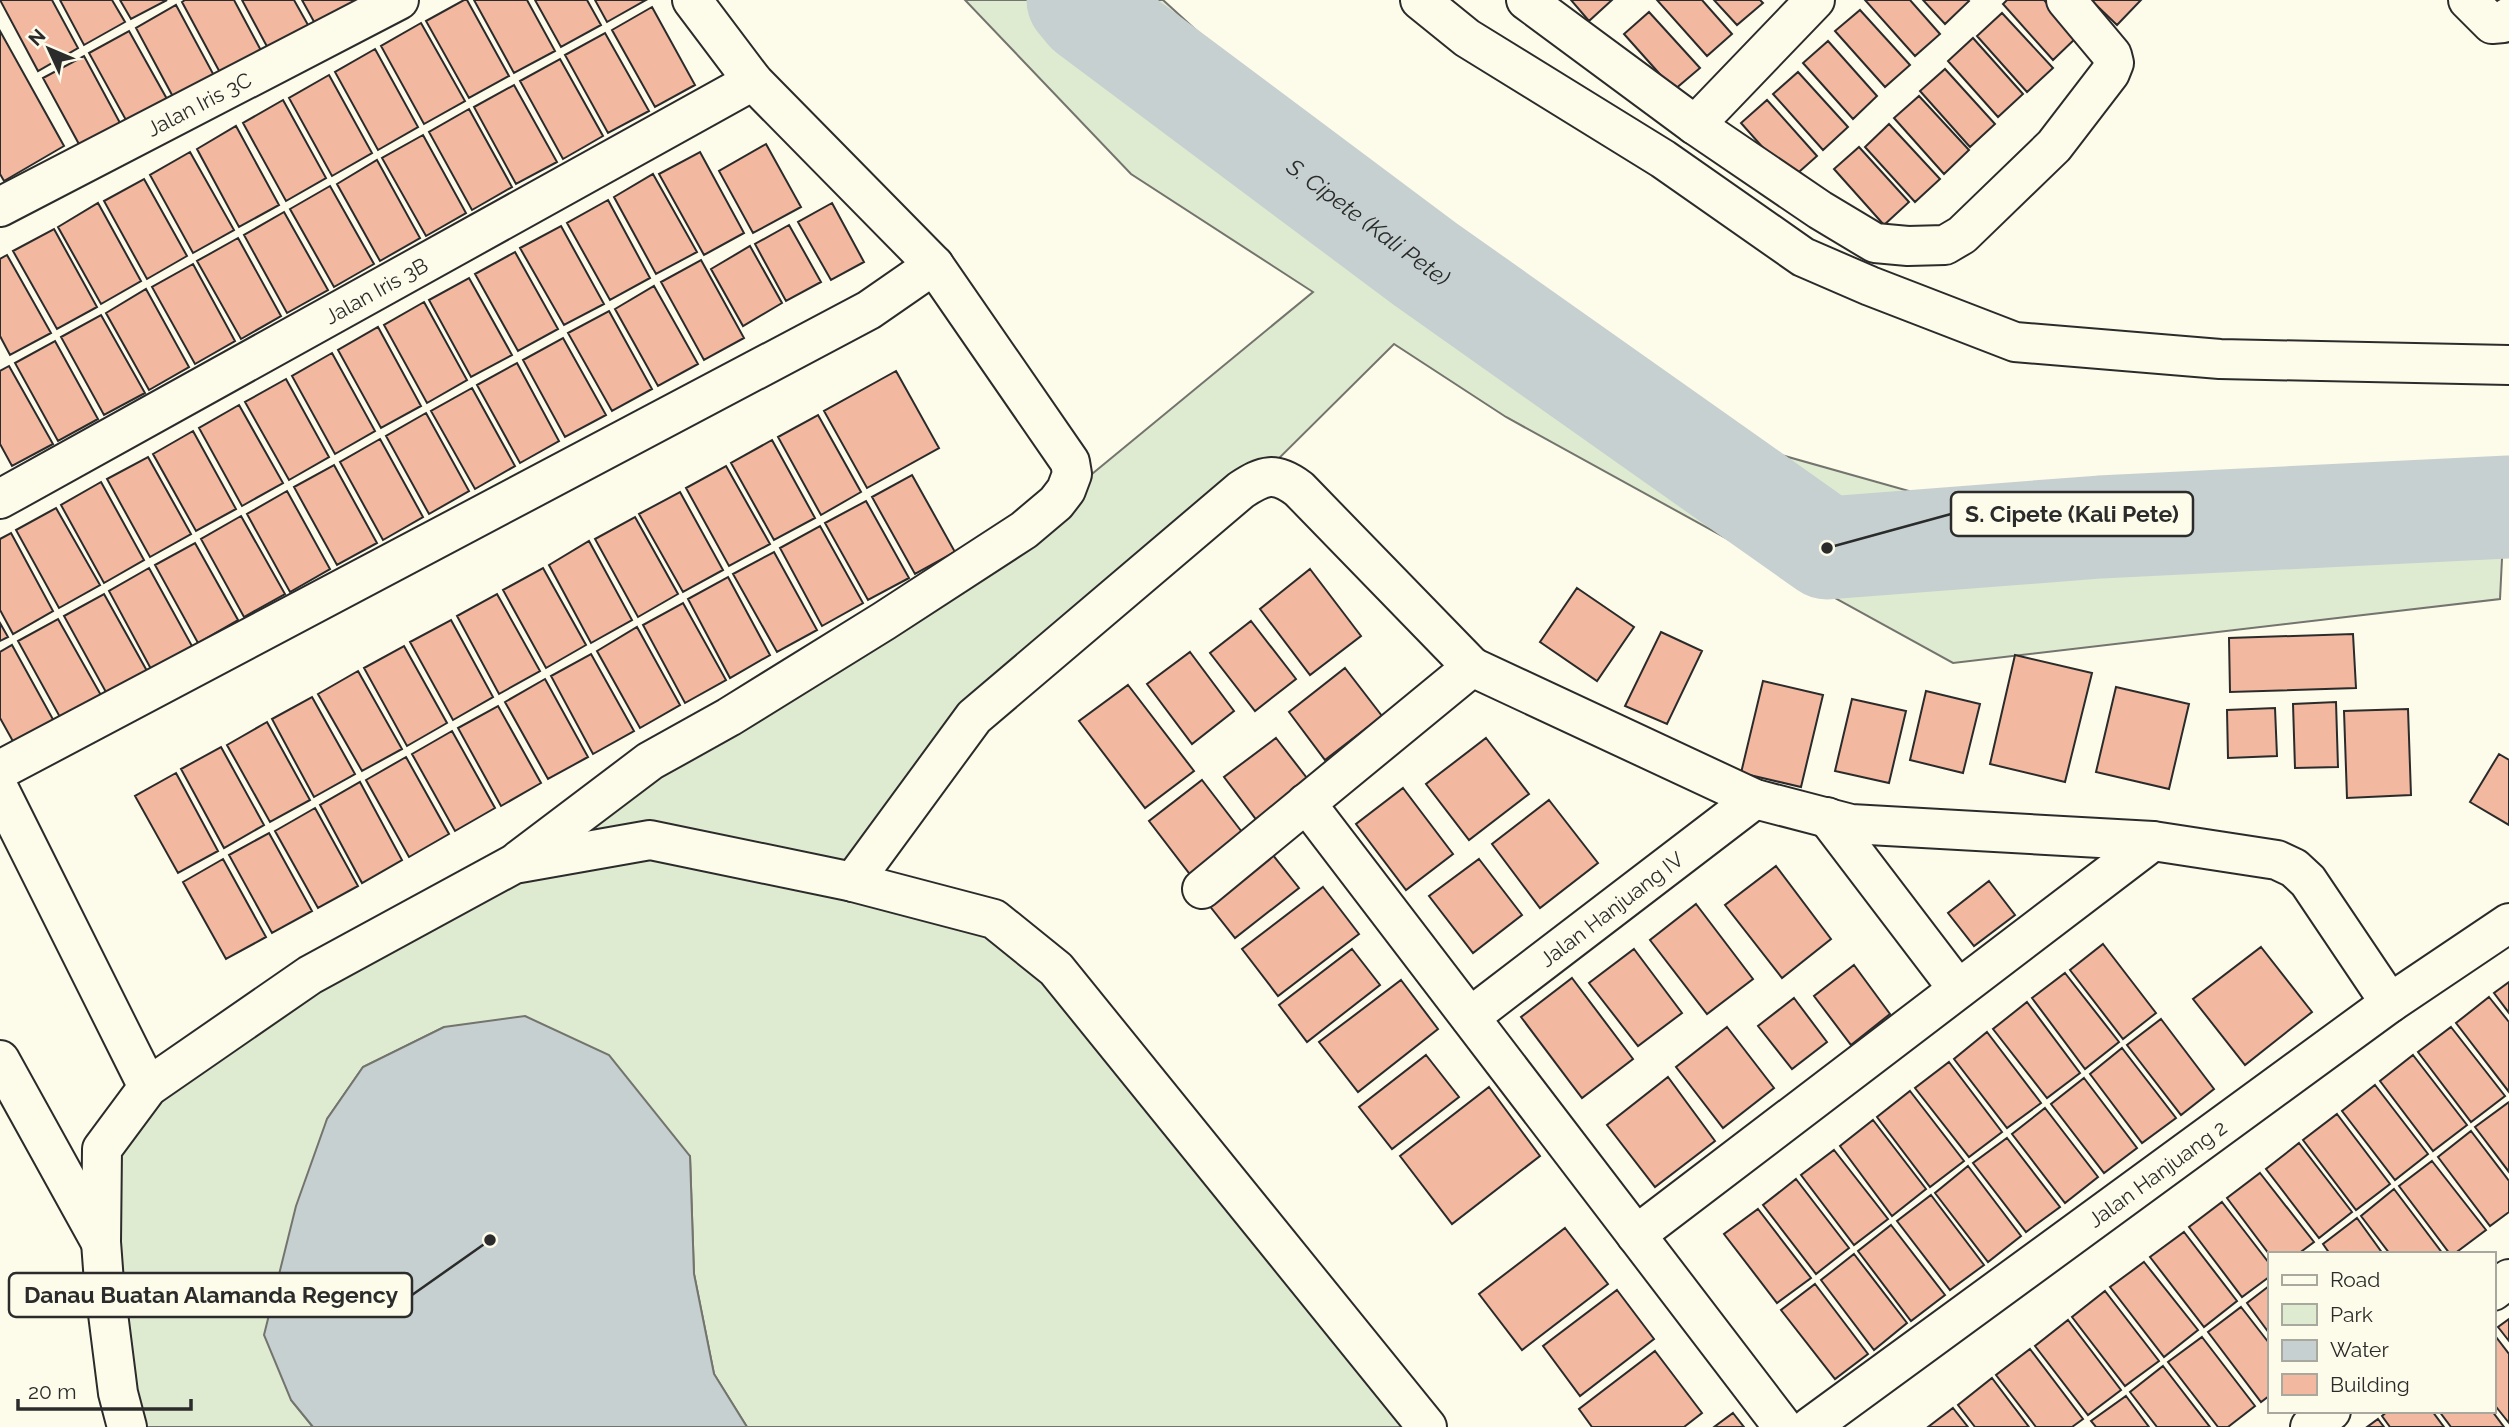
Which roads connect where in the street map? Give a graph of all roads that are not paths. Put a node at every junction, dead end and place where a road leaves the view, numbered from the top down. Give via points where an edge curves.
1 (399, 0) edge
2 (692, 0) edge
3 (1420, 0) edge
4 (1527, 0) edge
5 (1815, 0) edge
6 (2066, 0) edge
7 (2468, 0) edge
8 (2509, 17) edge
9 (753, 81) junction
10 (1695, 125) junction
11 (0, 207) edge
12 (934, 265) junction
13 (2509, 365) edge
14 (0, 499) edge
15 (1472, 667) junction
16 (0, 770) edge
17 (0, 791) edge
18 (1755, 799) junction
19 (1306, 803) junction
20 (1827, 817) junction
21 (2153, 841) junction
22 (514, 864) junction
23 (853, 882) junction
24 (1202, 889) dead end
25 (2509, 923) edge
26 (1958, 989) junction
27 (2390, 1003) junction
28 (1470, 1017) junction
29 (0, 1060) edge
30 (148, 1087) junction
31 (1636, 1235) junction
32 (101, 1242) junction
33 (2328, 1413) edge
34 (127, 1427) edge
35 (1427, 1427) edge
36 (1783, 1427) edge
37 (1810, 1427) edge
38 (2310, 1427) edge

1 - 11 street, Jalan Iris 3C
2 - 9 street
3 - 13 street via 1467,38 1663,159 1803,257 2015,342 2220,359
4 - 10 street
5 - 10 street
6 - 10 street via 2112,55 2110,73 2054,146 1962,235 1945,244 1874,243
7 - 8 street via 2492,24
9 - 12 street
9 - 14 street, Jalan Iris 3B
12 - 16 street via 869,310
12 - 22 street via 1070,462 1072,474 1066,489 1024,530 729,717 650,761
15 - 18 street
15 - 19 street
15 - 23 street via 1298,489 1274,476 1256,481 974,717
17 - 30 street
18 - 20 street
18 - 28 street, Jalan Hanjuang IV
19 - 24 street
19 - 28 street
20 - 21 street via 1851,824
20 - 26 street
21 - 26 street
21 - 27 street via 2277,860 2294,868 2308,881
22 - 23 street via 650,840
22 - 30 street via 310,975
23 - 35 street via 994,919 1056,970
25 - 27 street, Jalan Hanjuang 2
26 - 31 street
27 - 37 street, Jalan Hanjuang 2
28 - 31 street
29 - 32 street
30 - 32 street via 102,1149
31 - 36 street
32 - 34 street via 118,1393
33 - 38 street

